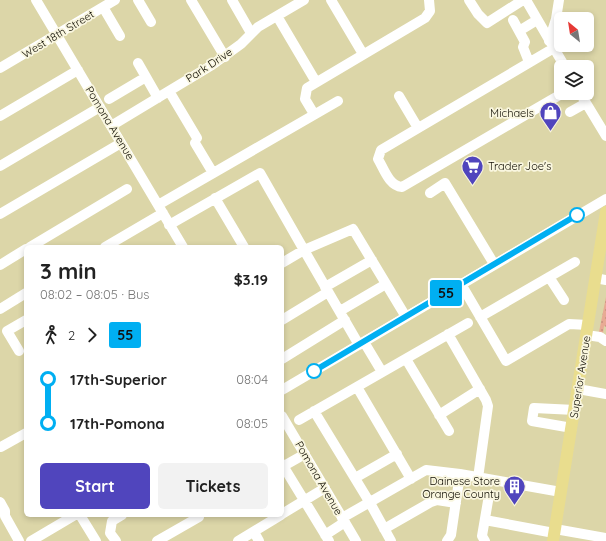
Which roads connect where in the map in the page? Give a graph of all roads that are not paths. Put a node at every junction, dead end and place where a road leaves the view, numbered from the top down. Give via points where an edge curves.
1 (36, 0) edge
2 (115, 0) edge
3 (138, 0) edge
4 (191, 0) edge
5 (232, 0) edge
6 (304, 0) edge
7 (331, 0) edge
8 (429, 0) edge
9 (470, 0) edge
10 (524, 0) edge
11 (559, 0) edge
12 (103, 7) junction
13 (277, 16) junction
14 (513, 20) dead end
15 (538, 20) junction
16 (150, 22) dead end
17 (519, 31) junction
18 (251, 33) junction
19 (57, 35) junction
20 (120, 36) dead end
21 (552, 44) junction
22 (363, 54) junction
23 (225, 56) junction
24 (561, 60) edge
25 (529, 62) junction
26 (138, 63) dead end
27 (0, 68) edge
28 (78, 70) junction
29 (146, 77) junction
30 (316, 82) junction
31 (169, 91) junction
32 (399, 96) dead end
33 (158, 98) junction
34 (109, 99) dead end
35 (554, 99) edge
36 (338, 101) dead end
37 (586, 102) joint
38 (100, 107) junction
39 (570, 112) dead end
40 (314, 114) junction
41 (0, 116) edge
42 (111, 126) junction
43 (418, 128) junction
44 (605, 132) edge
45 (121, 142) junction
46 (0, 166) edge
47 (213, 174) junction
48 (127, 189) dead end
49 (430, 193) dead end
50 (216, 198) junction
51 (606, 199) edge
52 (160, 209) junction
53 (606, 212) edge
54 (0, 214) edge
55 (170, 225) junction
56 (33, 245) edge
57 (108, 245) edge
58 (181, 245) edge
59 (243, 245) edge
60 (24, 250) edge
61 (304, 250) junction
62 (372, 260) junction
63 (284, 262) edge
64 (575, 262) dead end
65 (494, 264) junction
66 (0, 265) edge
67 (549, 277) junction
68 (601, 279) edge
69 (386, 284) junction
70 (461, 284) junction
71 (327, 289) junction
72 (24, 295) edge
73 (564, 300) dead end
74 (0, 309) edge
75 (343, 316) junction
76 (406, 317) junction
77 (480, 317) junction
78 (284, 319) edge
79 (24, 321) edge
80 (468, 323) dead end
81 (587, 330) junction
82 (448, 334) junction
83 (606, 341) edge
84 (362, 343) junction
85 (19, 351) dead end
86 (284, 358) edge
87 (406, 359) junction
88 (382, 372) junction
89 (357, 387) junction
90 (284, 389) edge
91 (480, 389) junction
92 (578, 389) junction
93 (606, 394) edge
94 (575, 410) junction
95 (314, 412) junction
96 (439, 415) junction
97 (284, 419) edge
98 (299, 420) dead end
99 (572, 428) junction
100 (449, 431) dead end
101 (24, 434) edge
102 (1, 447) dead end
103 (305, 454) junction
104 (397, 454) junction
105 (284, 465) edge
106 (284, 469) edge
107 (460, 474) junction
108 (355, 478) junction
109 (412, 478) junction
110 (478, 478) junction
111 (325, 488) junction
112 (561, 492) junction
113 (304, 501) junction
114 (488, 501) dead end
115 (0, 502) edge
116 (370, 503) junction
117 (456, 503) junction
118 (284, 513) edge
119 (72, 517) edge
120 (81, 517) edge
121 (119, 517) edge
122 (197, 517) edge
123 (278, 517) edge
124 (344, 520) junction
125 (485, 520) junction
126 (384, 529) junction
127 (254, 532) junction
128 (554, 535) edge
129 (44, 538) edge
130 (606, 538) edge
131 (326, 539) edge
132 (19, 541) edge
133 (31, 541) edge
134 (96, 541) edge
135 (116, 541) edge
136 (157, 541) edge
137 (238, 541) edge
138 (259, 541) edge
139 (356, 541) edge
140 (390, 541) edge
141 (447, 541) edge
142 (485, 541) edge

1 - 19 street, Pomona Avenue
2 - 12 street, West 18th Street
3 - 16 street
4 - 23 street
5 - 18 street
6 - 13 street, Park Drive
7 - 22 street
8 - 22 street via 430,11 425,18
9 - 10 street via 487,23
10 - 15 street
11 - 21 street
12 - 19 street, West 18th Street
12 - 20 street
13 - 18 street, Park Drive
13 - 30 street
14 - 17 street
15 - 17 street
15 - 21 street
17 - 25 street via 525,42 523,47
18 - 23 street, Park Drive
19 - 27 street, West 18th Street
19 - 28 street, Pomona Avenue
21 - 24 street
21 - 25 street
22 - 30 street
23 - 31 street, Park Drive
25 - 43 street
26 - 29 street
28 - 38 street, Pomona Avenue
28 - 41 street
29 - 33 street
29 - 34 street
30 - 40 street via 307,88 305,99
31 - 33 street, Park Drive
31 - 47 street
32 - 43 street
33 - 42 street, Park Drive
35 - 43 street via 402,187 396,187 378,159 381,150
36 - 40 street
37 - 39 street
37 - 44 street
38 - 42 street, Pomona Avenue
38 - 46 street
40 - 47 street
42 - 45 street, Pomona Avenue
45 - 52 street, Pomona Avenue
45 - 54 street
47 - 52 street
48 - 56 street
49 - 65 street via 445,183
50 - 55 street
50 - 59 street
50 - 61 street via 260,173
51 - 65 street
52 - 55 street, Pomona Avenue
52 - 57 street
53 - 68 main road, Superior Avenue
55 - 58 street, Pomona Avenue
60 - 66 street
61 - 62 street via 353,229
61 - 63 street
61 - 71 street
62 - 69 street
62 - 71 street
64 - 67 street
65 - 70 street
67 - 73 street
67 - 77 street
68 - 81 main road, Superior Avenue
69 - 75 street
69 - 76 street
70 - 76 street
70 - 77 street
71 - 75 street
71 - 78 street
72 - 74 street
75 - 84 street
75 - 86 street
76 - 84 street
77 - 81 street via 506,361 570,324
79 - 85 street via 7,331
80 - 82 street
81 - 83 street
81 - 92 main road, Superior Avenue
82 - 87 street
82 - 91 street
84 - 88 street
84 - 90 street
87 - 88 street
87 - 96 street
88 - 89 street
89 - 95 street
89 - 104 street
91 - 96 street
91 - 110 street via 488,406
92 - 93 street
92 - 94 main road, Superior Avenue
94 - 99 main road, Superior Avenue
94 - 99 street via 534,408 532,421
95 - 98 street
95 - 108 street
96 - 100 street
97 - 103 street, Pomona Avenue
99 - 112 main road, Superior Avenue
101 - 102 street
103 - 105 street
103 - 111 street, Pomona Avenue
104 - 108 street
104 - 109 street
106 - 113 street
107 - 109 street via 426,470
107 - 110 street
107 - 117 street
108 - 116 street
109 - 116 street
110 - 112 street
111 - 113 street
111 - 124 street, Pomona Avenue
112 - 128 main road, Superior Avenue
113 - 118 street
113 - 131 street
114 - 125 street
115 - 132 street
116 - 124 street
116 - 126 street
117 - 126 street via 437,500 431,502
117 - 141 street via 451,535
119 - 129 street
120 - 134 street
121 - 135 street via 112,521 110,533
122 - 136 street
123 - 127 street
124 - 131 street
124 - 139 street, Pomona Avenue
125 - 128 street
125 - 142 street via 482,536
126 - 140 street
127 - 137 street
127 - 138 street
128 - 130 street
129 - 133 street

